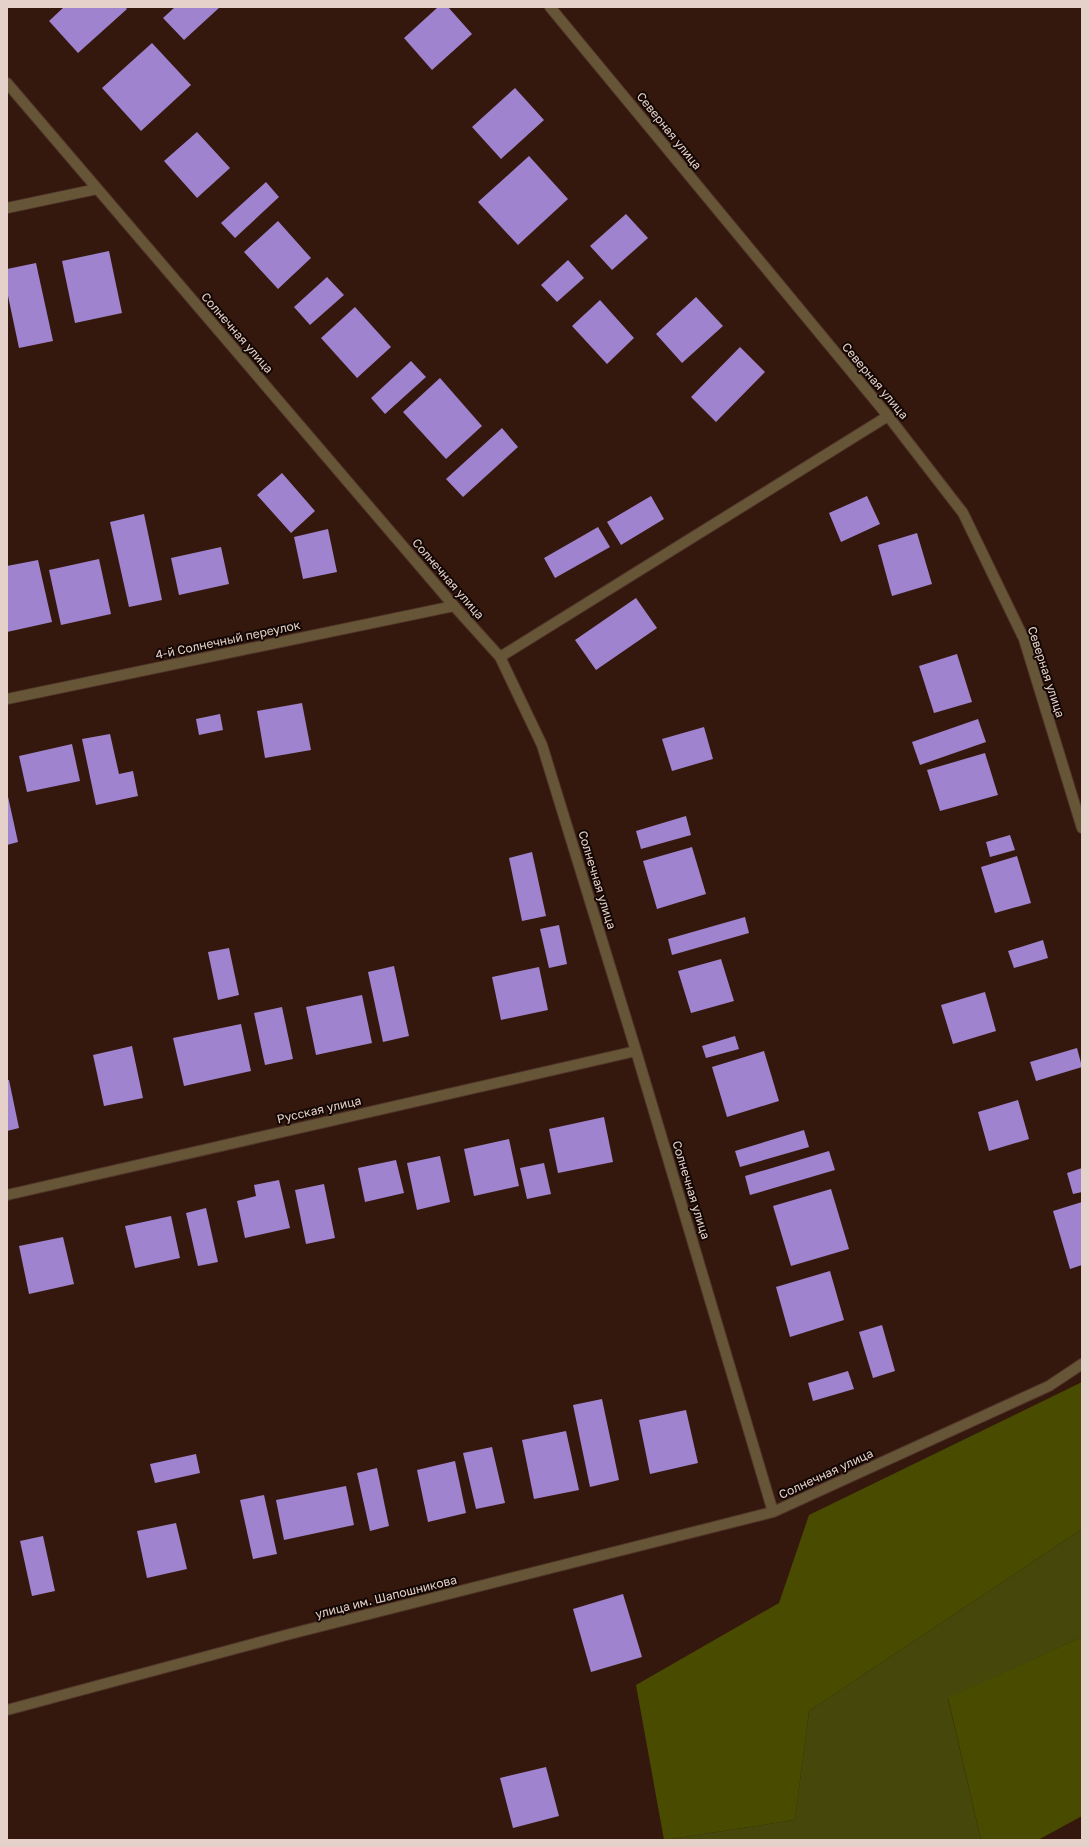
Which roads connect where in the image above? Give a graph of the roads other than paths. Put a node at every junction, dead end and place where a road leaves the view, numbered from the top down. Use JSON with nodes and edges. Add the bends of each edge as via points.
{"nodes":[{"id":1,"x":550,"y":7,"type":"edge"},
{"id":2,"x":7,"y":83,"type":"edge"},
{"id":3,"x":97,"y":189,"type":"junction"},
{"id":4,"x":7,"y":208,"type":"edge"},
{"id":5,"x":888,"y":416,"type":"junction"},
{"id":6,"x":454,"y":606,"type":"junction"},
{"id":7,"x":500,"y":657,"type":"junction"},
{"id":8,"x":7,"y":699,"type":"edge"},
{"id":9,"x":1082,"y":828,"type":"edge"},
{"id":10,"x":636,"y":1051,"type":"junction"},
{"id":11,"x":7,"y":1195,"type":"edge"},
{"id":12,"x":1082,"y":1364,"type":"edge"},
{"id":13,"x":773,"y":1512,"type":"junction"},
{"id":14,"x":7,"y":1710,"type":"edge"}],
"edges":[{"from":1,"to":5,"type":"street","name":"Северная улица"},
{"from":2,"to":3,"type":"street","name":"Солнечная улица"},
{"from":3,"to":4,"type":"street"},
{"from":3,"to":6,"type":"street","name":"Солнечная улица"},
{"from":5,"to":7,"type":"street"},
{"from":5,"to":9,"type":"street","name":"Северная улица","via":[[963,513],[1024,639]]},
{"from":6,"to":7,"type":"street","name":"Солнечная улица"},
{"from":6,"to":8,"type":"street","name":"4-й Солнечный переулок"},
{"from":7,"to":10,"type":"street","name":"Солнечная улица","via":[[542,745]]},
{"from":10,"to":11,"type":"street","name":"Русская улица"},
{"from":10,"to":13,"type":"street","name":"Солнечная улица"},
{"from":12,"to":13,"type":"street","name":"Солнечная улица","via":[[1049,1386]]},
{"from":13,"to":14,"type":"street","name":"улица им. Шапошникова","via":[[290,1634]]}]}
